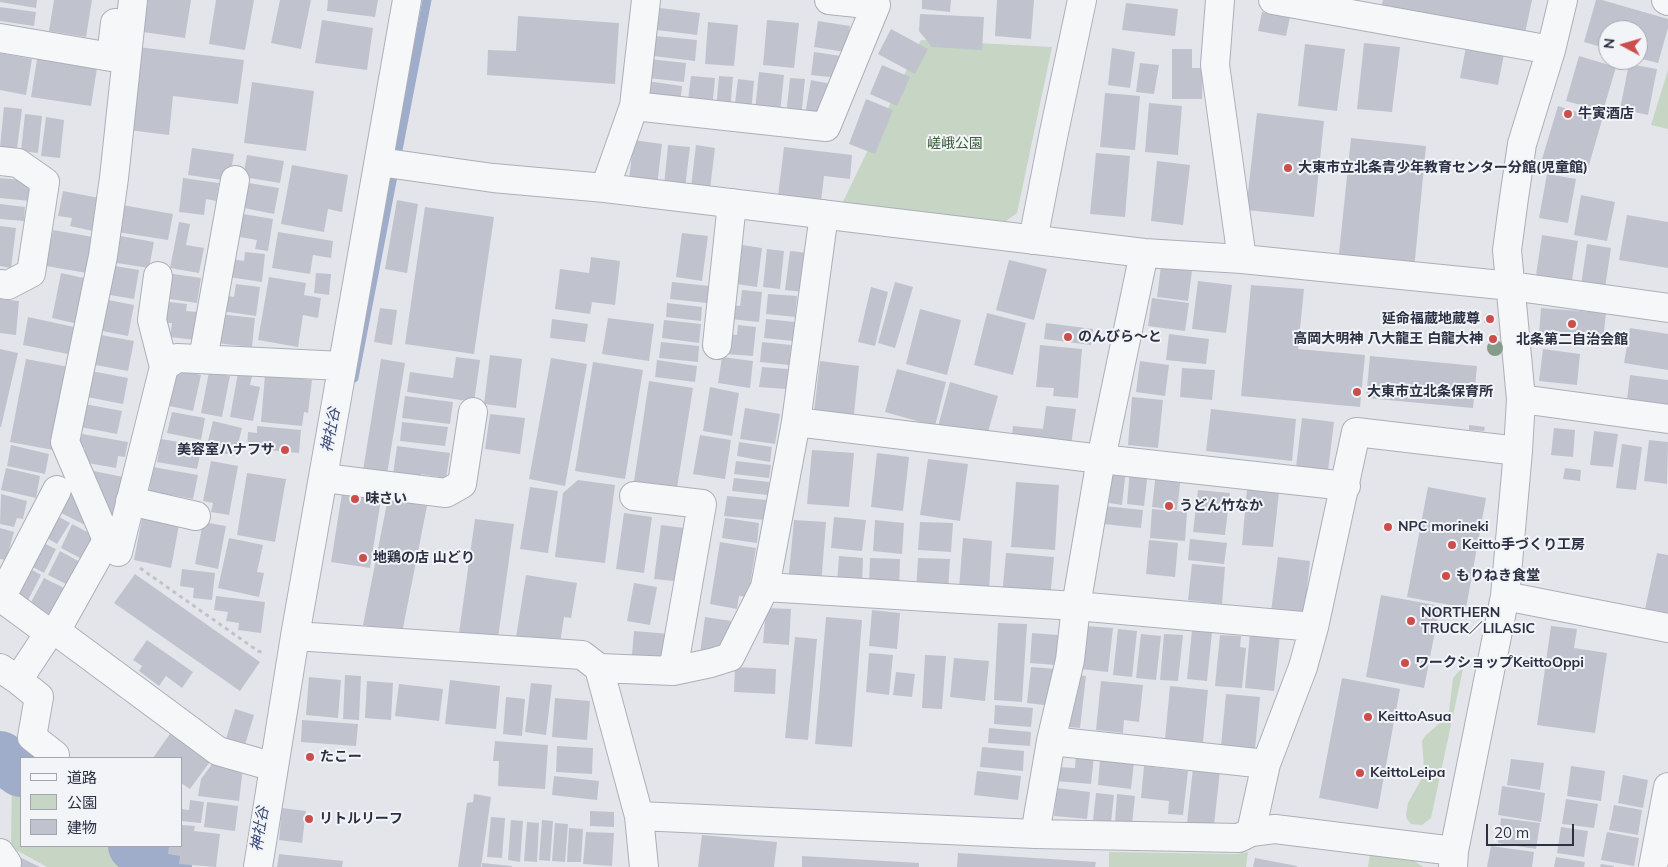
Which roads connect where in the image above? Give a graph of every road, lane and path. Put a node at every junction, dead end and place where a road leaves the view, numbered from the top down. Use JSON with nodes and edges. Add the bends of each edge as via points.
{"nodes":[{"id":1,"x":118,"y":0,"type":"edge"},
{"id":2,"x":133,"y":0,"type":"edge"},
{"id":3,"x":407,"y":0,"type":"edge"},
{"id":4,"x":646,"y":0,"type":"edge"},
{"id":5,"x":829,"y":0,"type":"edge"},
{"id":6,"x":1082,"y":0,"type":"edge"},
{"id":7,"x":1220,"y":0,"type":"edge"},
{"id":8,"x":1273,"y":0,"type":"edge"},
{"id":9,"x":1563,"y":0,"type":"edge"},
{"id":10,"x":0,"y":38,"type":"edge"},
{"id":11,"x":1551,"y":50,"type":"junction"},
{"id":12,"x":634,"y":106,"type":"junction"},
{"id":13,"x":0,"y":161,"type":"edge"},
{"id":14,"x":379,"y":162,"type":"junction"},
{"id":15,"x":235,"y":180,"type":"dead end"},
{"id":16,"x":605,"y":188,"type":"junction"},
{"id":17,"x":732,"y":203,"type":"junction"},
{"id":18,"x":824,"y":214,"type":"junction"},
{"id":19,"x":1033,"y":240,"type":"junction"},
{"id":20,"x":1144,"y":253,"type":"junction"},
{"id":21,"x":1242,"y":259,"type":"junction"},
{"id":22,"x":158,"y":276,"type":"dead end"},
{"id":23,"x":0,"y":284,"type":"edge"},
{"id":24,"x":1511,"y":286,"type":"junction"},
{"id":25,"x":1668,"y":308,"type":"edge"},
{"id":26,"x":717,"y":345,"type":"dead end"},
{"id":27,"x":203,"y":359,"type":"junction"},
{"id":28,"x":342,"y":366,"type":"junction"},
{"id":29,"x":164,"y":367,"type":"junction"},
{"id":30,"x":1520,"y":399,"type":"junction"},
{"id":31,"x":473,"y":412,"type":"dead end"},
{"id":32,"x":1668,"y":419,"type":"edge"},
{"id":33,"x":796,"y":422,"type":"junction"},
{"id":34,"x":1518,"y":451,"type":"junction"},
{"id":35,"x":1100,"y":459,"type":"junction"},
{"id":36,"x":324,"y":478,"type":"junction"},
{"id":37,"x":1346,"y":486,"type":"junction"},
{"id":38,"x":57,"y":490,"type":"dead end"},
{"id":39,"x":634,"y":496,"type":"dead end"},
{"id":40,"x":130,"y":502,"type":"junction"},
{"id":41,"x":196,"y":516,"type":"dead end"},
{"id":42,"x":118,"y":552,"type":"joint"},
{"id":43,"x":765,"y":587,"type":"junction"},
{"id":44,"x":1505,"y":596,"type":"junction"},
{"id":45,"x":1,"y":597,"type":"edge"},
{"id":46,"x":1076,"y":606,"type":"junction"},
{"id":47,"x":1314,"y":627,"type":"junction"},
{"id":48,"x":1668,"y":628,"type":"edge"},
{"id":49,"x":53,"y":632,"type":"junction"},
{"id":50,"x":296,"y":636,"type":"junction"},
{"id":51,"x":290,"y":664,"type":"junction"},
{"id":52,"x":599,"y":668,"type":"junction"},
{"id":53,"x":673,"y":672,"type":"junction"},
{"id":54,"x":9,"y":674,"type":"edge"},
{"id":55,"x":1051,"y":741,"type":"junction"},
{"id":56,"x":55,"y":755,"type":"dead end"},
{"id":57,"x":1266,"y":764,"type":"junction"},
{"id":58,"x":274,"y":767,"type":"junction"},
{"id":59,"x":1668,"y":787,"type":"edge"},
{"id":60,"x":639,"y":816,"type":"junction"},
{"id":61,"x":1251,"y":832,"type":"junction"},
{"id":62,"x":1035,"y":834,"type":"junction"},
{"id":63,"x":0,"y":853,"type":"edge"},
{"id":64,"x":1454,"y":859,"type":"edge"},
{"id":65,"x":1659,"y":859,"type":"edge"},
{"id":66,"x":6,"y":867,"type":"edge"},
{"id":67,"x":258,"y":867,"type":"edge"},
{"id":68,"x":644,"y":867,"type":"edge"}],
"edges":[{"from":1,"to":10,"type":"street","via":[[111,57]]},
{"from":2,"to":49,"type":"street","via":[[103,256],[65,442],[107,540]]},
{"from":3,"to":14,"type":"street"},
{"from":4,"to":12,"type":"street"},
{"from":5,"to":12,"type":"street","via":[[876,5],[826,128]]},
{"from":6,"to":19,"type":"street"},
{"from":7,"to":21,"type":"street","via":[[1215,65]]},
{"from":8,"to":11,"type":"street"},
{"from":9,"to":11,"type":"street"},
{"from":11,"to":24,"type":"street","via":[[1522,144],[1507,250]]},
{"from":12,"to":16,"type":"street"},
{"from":13,"to":23,"type":"street","via":[[18,163],[45,182],[31,273],[8,285]]},
{"from":14,"to":16,"type":"street","via":[[493,178]]},
{"from":14,"to":28,"type":"street"},
{"from":15,"to":27,"type":"street"},
{"from":16,"to":17,"type":"street"},
{"from":17,"to":18,"type":"street"},
{"from":17,"to":26,"type":"street"},
{"from":18,"to":19,"type":"street"},
{"from":18,"to":33,"type":"street"},
{"from":19,"to":20,"type":"street"},
{"from":20,"to":21,"type":"street"},
{"from":20,"to":35,"type":"street"},
{"from":21,"to":24,"type":"street"},
{"from":22,"to":29,"type":"street","via":[[152,320]]},
{"from":24,"to":25,"type":"street"},
{"from":24,"to":30,"type":"street"},
{"from":27,"to":28,"type":"street"},
{"from":27,"to":29,"type":"street","via":[[178,358]]},
{"from":28,"to":36,"type":"street"},
{"from":29,"to":40,"type":"street"},
{"from":30,"to":32,"type":"street"},
{"from":30,"to":34,"type":"street"},
{"from":31,"to":36,"type":"street","via":[[462,484],[446,493]]},
{"from":33,"to":35,"type":"street"},
{"from":33,"to":43,"type":"street"},
{"from":34,"to":37,"type":"street","via":[[1356,432]]},
{"from":34,"to":44,"type":"street"},
{"from":35,"to":37,"type":"street"},
{"from":35,"to":46,"type":"street"},
{"from":36,"to":50,"type":"street"},
{"from":37,"to":47,"type":"street"},
{"from":38,"to":45,"type":"street"},
{"from":39,"to":53,"type":"street","via":[[702,504]]},
{"from":40,"to":41,"type":"street"},
{"from":40,"to":42,"type":"street"},
{"from":42,"to":51,"type":"path","via":[[258,651]]},
{"from":43,"to":46,"type":"street"},
{"from":43,"to":53,"type":"street","via":[[730,657]]},
{"from":44,"to":48,"type":"street"},
{"from":44,"to":64,"type":"street"},
{"from":45,"to":49,"type":"street"},
{"from":46,"to":47,"type":"street"},
{"from":46,"to":55,"type":"street","via":[[1070,660]]},
{"from":47,"to":57,"type":"street","via":[[1303,668]]},
{"from":49,"to":54,"type":"street"},
{"from":49,"to":58,"type":"street","via":[[218,751]]},
{"from":50,"to":51,"type":"street"},
{"from":50,"to":52,"type":"street","via":[[582,655]]},
{"from":51,"to":58,"type":"street"},
{"from":52,"to":53,"type":"street"},
{"from":52,"to":60,"type":"street"},
{"from":54,"to":56,"type":"street","via":[[39,698],[32,737]]},
{"from":55,"to":57,"type":"street"},
{"from":55,"to":62,"type":"street"},
{"from":57,"to":61,"type":"street"},
{"from":58,"to":67,"type":"street"},
{"from":59,"to":65,"type":"street"},
{"from":60,"to":62,"type":"street"},
{"from":60,"to":68,"type":"street"},
{"from":61,"to":62,"type":"street","via":[[1239,838]]},
{"from":61,"to":64,"type":"street","via":[[1275,829]]},
{"from":63,"to":66,"type":"street"}]}
